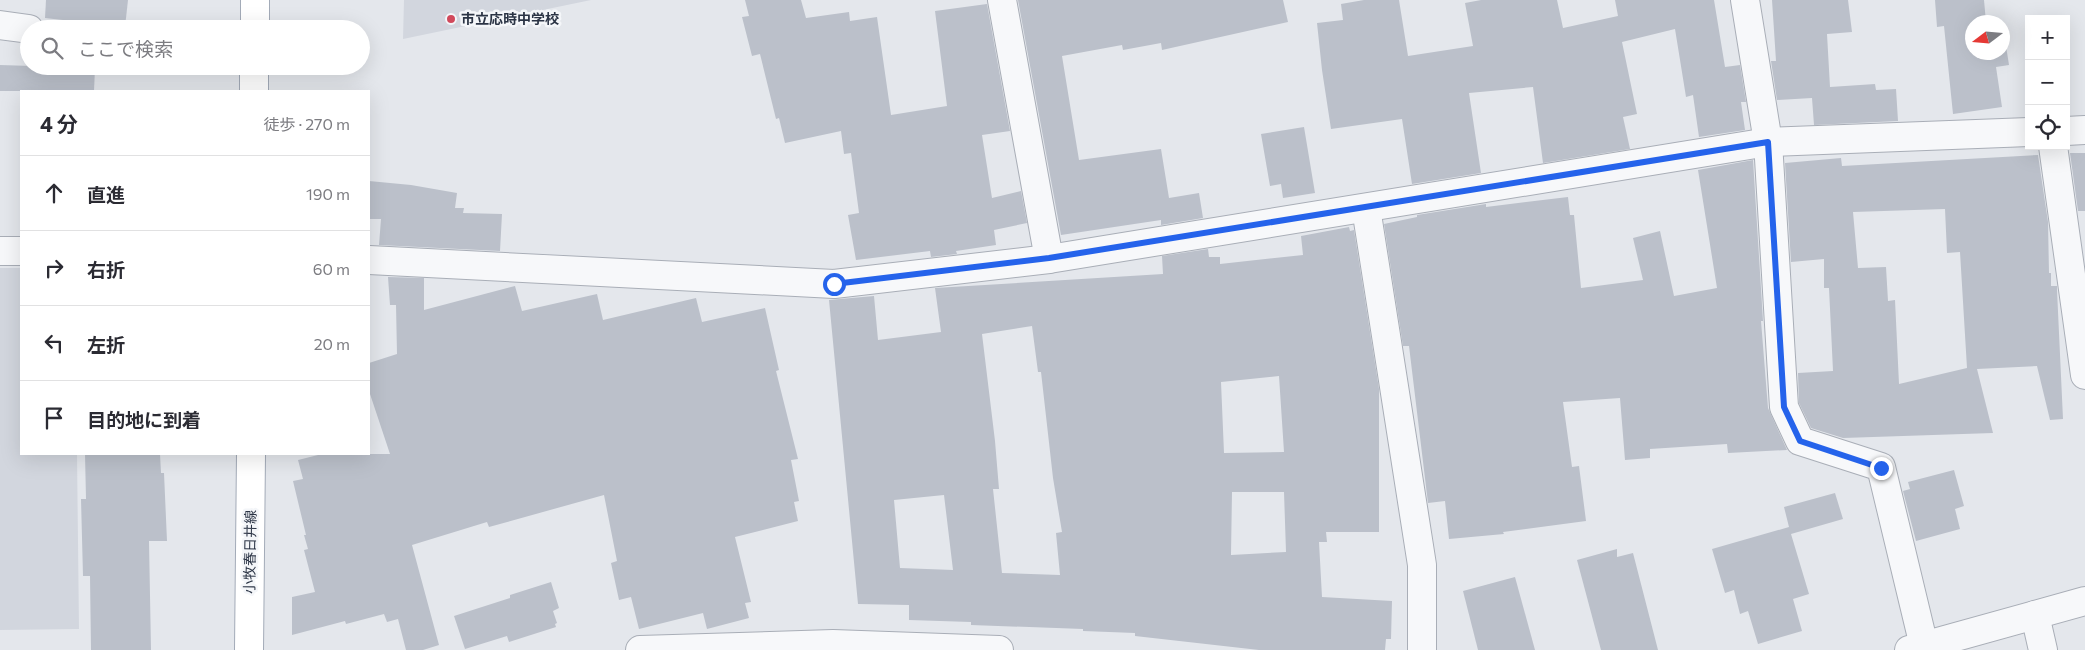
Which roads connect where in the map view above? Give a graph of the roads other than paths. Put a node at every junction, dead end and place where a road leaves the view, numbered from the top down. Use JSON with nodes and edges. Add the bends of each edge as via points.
{"nodes":[{"id":1,"x":255,"y":0,"type":"edge"},
{"id":2,"x":1002,"y":0,"type":"edge"},
{"id":3,"x":1746,"y":0,"type":"edge"},
{"id":4,"x":254,"y":20,"type":"edge"},
{"id":5,"x":0,"y":25,"type":"edge"},
{"id":6,"x":20,"y":28,"type":"edge"},
{"id":7,"x":254,"y":75,"type":"edge"},
{"id":8,"x":254,"y":90,"type":"edge"},
{"id":9,"x":2085,"y":130,"type":"edge"},
{"id":10,"x":2070,"y":131,"type":"edge"},
{"id":11,"x":2025,"y":132,"type":"edge"},
{"id":12,"x":1768,"y":142,"type":"junction"},
{"id":13,"x":2054,"y":150,"type":"edge"},
{"id":14,"x":1366,"y":208,"type":"junction"},
{"id":15,"x":0,"y":250,"type":"edge"},
{"id":16,"x":20,"y":250,"type":"edge"},
{"id":17,"x":1049,"y":258,"type":"junction"},
{"id":18,"x":370,"y":260,"type":"edge"},
{"id":19,"x":2085,"y":375,"type":"edge"},
{"id":20,"x":251,"y":455,"type":"edge"},
{"id":21,"x":2085,"y":601,"type":"edge"},
{"id":22,"x":2035,"y":615,"type":"junction"},
{"id":23,"x":833,"y":647,"type":"edge"},
{"id":24,"x":1917,"y":648,"type":"edge"},
{"id":25,"x":249,"y":650,"type":"edge"},
{"id":26,"x":640,"y":650,"type":"edge"},
{"id":27,"x":647,"y":650,"type":"edge"},
{"id":28,"x":999,"y":650,"type":"edge"},
{"id":29,"x":1422,"y":650,"type":"edge"},
{"id":30,"x":2043,"y":650,"type":"edge"}],
"edges":[{"from":1,"to":4,"type":"main road"},
{"from":2,"to":17,"type":"street"},
{"from":3,"to":12,"type":"street"},
{"from":5,"to":6,"type":"street"},
{"from":7,"to":8,"type":"main road"},
{"from":9,"to":10,"type":"street"},
{"from":11,"to":12,"type":"street"},
{"from":12,"to":14,"type":"street"},
{"from":12,"to":24,"type":"street","via":[[1784,407],[1800,441],[1881,468]]},
{"from":13,"to":19,"type":"street"},
{"from":14,"to":17,"type":"street"},
{"from":14,"to":29,"type":"street","via":[[1422,565]]},
{"from":15,"to":16,"type":"street"},
{"from":17,"to":18,"type":"street","via":[[834,284]]},
{"from":20,"to":25,"type":"main road","name":"小牧春日井線"},
{"from":21,"to":22,"type":"street"},
{"from":22,"to":24,"type":"street"},
{"from":22,"to":30,"type":"street"},
{"from":23,"to":27,"type":"street"},
{"from":23,"to":28,"type":"street"},
{"from":26,"to":27,"type":"street"}]}
